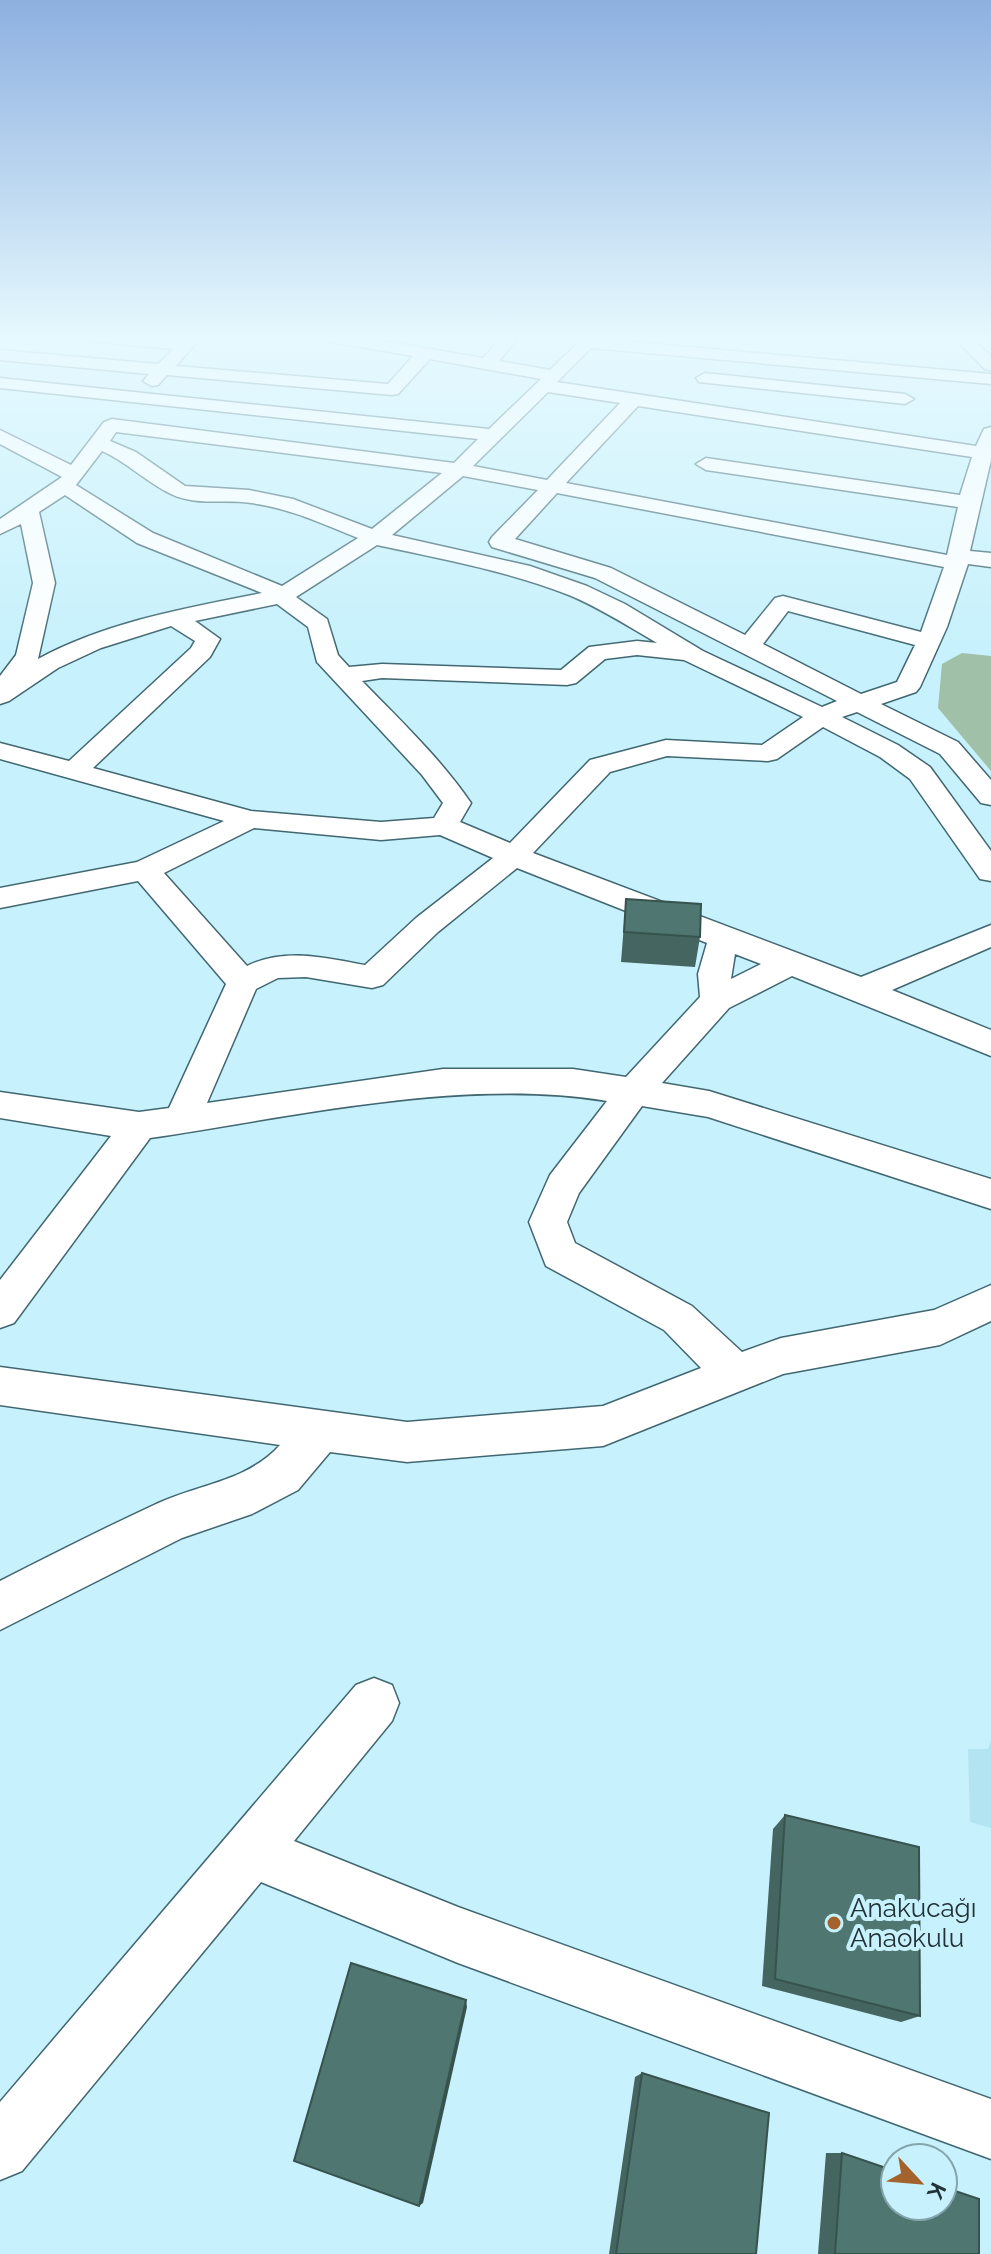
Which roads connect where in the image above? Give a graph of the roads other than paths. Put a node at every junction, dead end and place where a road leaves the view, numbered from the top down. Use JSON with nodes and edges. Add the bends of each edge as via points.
{"nodes":[{"id":1,"x":8,"y":441,"type":"edge"},
{"id":2,"x":99,"y":441,"type":"edge"},
{"id":3,"x":112,"y":441,"type":"edge"},
{"id":4,"x":177,"y":441,"type":"edge"},
{"id":5,"x":487,"y":441,"type":"edge"},
{"id":6,"x":595,"y":441,"type":"edge"},
{"id":7,"x":731,"y":441,"type":"edge"},
{"id":8,"x":988,"y":446,"type":"edge"},
{"id":9,"x":459,"y":469,"type":"junction"},
{"id":10,"x":695,"y":474,"type":"junction"},
{"id":11,"x":69,"y":481,"type":"junction"},
{"id":12,"x":555,"y":484,"type":"junction"},
{"id":13,"x":970,"y":503,"type":"junction"},
{"id":14,"x":664,"y":506,"type":"junction"},
{"id":15,"x":28,"y":509,"type":"junction"},
{"id":16,"x":2,"y":526,"type":"edge"},
{"id":17,"x":384,"y":531,"type":"junction"},
{"id":18,"x":500,"y":542,"type":"junction"},
{"id":19,"x":958,"y":559,"type":"junction"},
{"id":20,"x":991,"y":560,"type":"edge"},
{"id":21,"x":282,"y":596,"type":"junction"},
{"id":22,"x":174,"y":618,"type":"junction"},
{"id":23,"x":929,"y":641,"type":"junction"},
{"id":24,"x":750,"y":645,"type":"junction"},
{"id":25,"x":694,"y":656,"type":"junction"},
{"id":26,"x":344,"y":675,"type":"junction"},
{"id":27,"x":0,"y":694,"type":"edge"},
{"id":28,"x":856,"y":702,"type":"junction"},
{"id":29,"x":821,"y":716,"type":"junction"},
{"id":30,"x":0,"y":751,"type":"edge"},
{"id":31,"x":74,"y":771,"type":"junction"},
{"id":32,"x":991,"y":797,"type":"edge"},
{"id":33,"x":250,"y":819,"type":"junction"},
{"id":34,"x":444,"y":826,"type":"junction"},
{"id":35,"x":513,"y":857,"type":"junction"},
{"id":36,"x":145,"y":870,"type":"junction"},
{"id":37,"x":991,"y":872,"type":"edge"},
{"id":38,"x":0,"y":898,"type":"edge"},
{"id":39,"x":991,"y":935,"type":"edge"},
{"id":40,"x":724,"y":938,"type":"junction"},
{"id":41,"x":790,"y":963,"type":"junction"},
{"id":42,"x":243,"y":982,"type":"junction"},
{"id":43,"x":862,"y":990,"type":"junction"},
{"id":44,"x":717,"y":1000,"type":"junction"},
{"id":45,"x":991,"y":1044,"type":"edge"},
{"id":46,"x":633,"y":1092,"type":"junction"},
{"id":47,"x":0,"y":1105,"type":"edge"},
{"id":48,"x":182,"y":1119,"type":"junction"},
{"id":49,"x":139,"y":1126,"type":"junction"},
{"id":50,"x":991,"y":1194,"type":"edge"},
{"id":51,"x":991,"y":1302,"type":"edge"},
{"id":52,"x":0,"y":1311,"type":"edge"},
{"id":53,"x":736,"y":1374,"type":"junction"},
{"id":54,"x":0,"y":1386,"type":"edge"},
{"id":55,"x":321,"y":1430,"type":"junction"},
{"id":56,"x":0,"y":1606,"type":"edge"},
{"id":57,"x":374,"y":1703,"type":"dead end"},
{"id":58,"x":251,"y":1851,"type":"junction"},
{"id":59,"x":991,"y":2129,"type":"edge"},
{"id":60,"x":0,"y":2149,"type":"edge"}],
"edges":[{"from":1,"to":11,"type":"street"},
{"from":2,"to":11,"type":"street"},
{"from":3,"to":17,"type":"street","via":[[178,490],[270,499]]},
{"from":4,"to":9,"type":"street"},
{"from":5,"to":9,"type":"street"},
{"from":6,"to":12,"type":"street"},
{"from":7,"to":10,"type":"street"},
{"from":8,"to":13,"type":"street"},
{"from":9,"to":12,"type":"street"},
{"from":9,"to":17,"type":"street"},
{"from":10,"to":13,"type":"street"},
{"from":10,"to":14,"type":"street"},
{"from":11,"to":15,"type":"street"},
{"from":11,"to":21,"type":"street","via":[[145,538]]},
{"from":12,"to":14,"type":"street"},
{"from":12,"to":18,"type":"street"},
{"from":13,"to":19,"type":"street"},
{"from":14,"to":19,"type":"street"},
{"from":15,"to":16,"type":"street"},
{"from":15,"to":27,"type":"street","via":[[44,583],[28,656]]},
{"from":17,"to":18,"type":"street"},
{"from":17,"to":21,"type":"street"},
{"from":17,"to":25,"type":"street","via":[[579,591]]},
{"from":18,"to":24,"type":"street","via":[[603,573]]},
{"from":19,"to":20,"type":"street"},
{"from":19,"to":23,"type":"street"},
{"from":21,"to":22,"type":"street"},
{"from":21,"to":26,"type":"street","via":[[319,624],[326,657]]},
{"from":22,"to":27,"type":"street","via":[[92,643]]},
{"from":22,"to":31,"type":"street","via":[[208,639],[201,652]]},
{"from":23,"to":24,"type":"street","via":[[783,603]]},
{"from":23,"to":28,"type":"street","via":[[907,687]]},
{"from":24,"to":28,"type":"street"},
{"from":25,"to":26,"type":"street","via":[[637,648],[598,652],[567,678],[382,671]]},
{"from":25,"to":29,"type":"street"},
{"from":26,"to":34,"type":"street","via":[[457,803]]},
{"from":28,"to":29,"type":"street"},
{"from":28,"to":32,"type":"street","via":[[949,748]]},
{"from":29,"to":35,"type":"street","via":[[768,753],[666,748],[600,766]]},
{"from":29,"to":37,"type":"street","via":[[920,773]]},
{"from":30,"to":31,"type":"street"},
{"from":31,"to":33,"type":"street"},
{"from":33,"to":34,"type":"street","via":[[381,831]]},
{"from":33,"to":36,"type":"street"},
{"from":34,"to":35,"type":"street"},
{"from":35,"to":40,"type":"street"},
{"from":35,"to":42,"type":"street","via":[[372,977],[306,966],[272,967]]},
{"from":36,"to":38,"type":"street"},
{"from":36,"to":42,"type":"street"},
{"from":39,"to":43,"type":"street"},
{"from":40,"to":41,"type":"street"},
{"from":40,"to":44,"type":"street","via":[[714,974]]},
{"from":41,"to":43,"type":"street"},
{"from":41,"to":44,"type":"street"},
{"from":42,"to":48,"type":"street"},
{"from":43,"to":45,"type":"street"},
{"from":44,"to":46,"type":"street"},
{"from":46,"to":48,"type":"street","via":[[573,1082],[443,1082]]},
{"from":46,"to":50,"type":"street","via":[[709,1104]]},
{"from":46,"to":53,"type":"street","via":[[563,1186],[548,1222],[560,1254],[678,1318]]},
{"from":47,"to":49,"type":"street"},
{"from":48,"to":49,"type":"street"},
{"from":49,"to":52,"type":"street"},
{"from":51,"to":53,"type":"street","via":[[940,1327],[781,1356]]},
{"from":53,"to":55,"type":"street","via":[[603,1426],[407,1442]]},
{"from":54,"to":55,"type":"street"},
{"from":55,"to":56,"type":"street","via":[[282,1475],[236,1499],[173,1519]]},
{"from":57,"to":58,"type":"street"},
{"from":58,"to":59,"type":"street","via":[[458,1935]]},
{"from":58,"to":60,"type":"street"}]}
